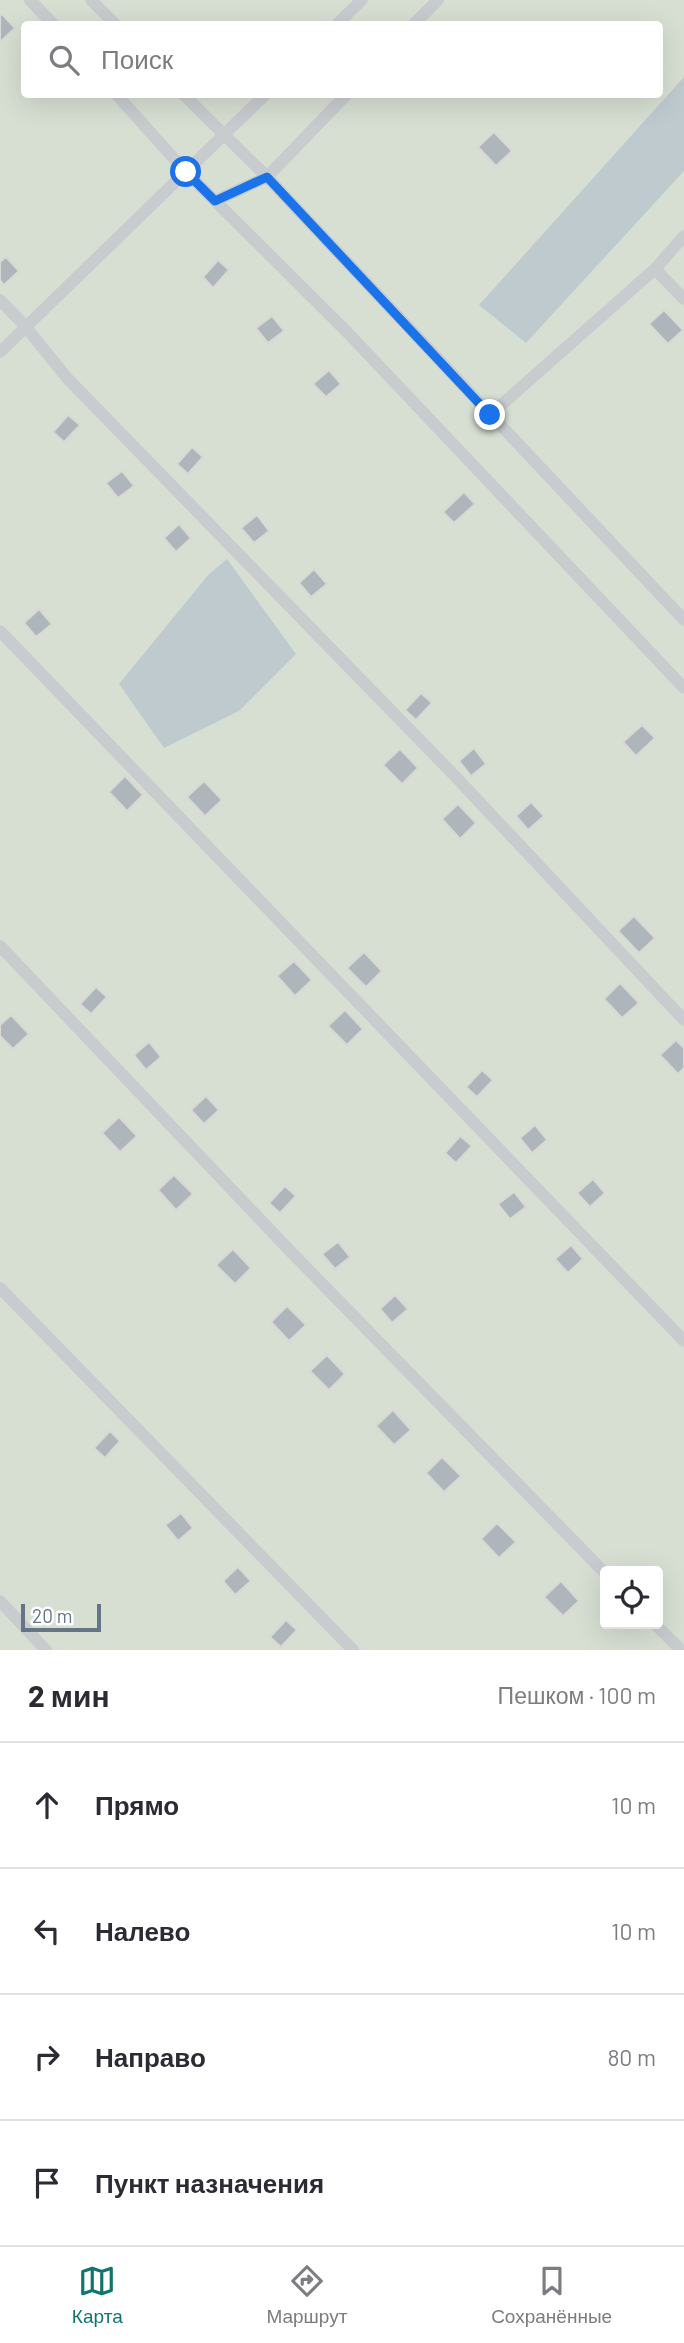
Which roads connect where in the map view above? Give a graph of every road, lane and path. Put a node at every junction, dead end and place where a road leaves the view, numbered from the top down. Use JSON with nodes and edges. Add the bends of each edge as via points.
{"nodes":[{"id":1,"x":30,"y":0,"type":"edge"},
{"id":2,"x":91,"y":0,"type":"edge"},
{"id":3,"x":362,"y":0,"type":"edge"},
{"id":4,"x":438,"y":0,"type":"edge"},
{"id":5,"x":50,"y":21,"type":"edge"},
{"id":6,"x":112,"y":21,"type":"edge"},
{"id":7,"x":340,"y":21,"type":"edge"},
{"id":8,"x":417,"y":21,"type":"edge"},
{"id":9,"x":120,"y":98,"type":"edge"},
{"id":10,"x":187,"y":98,"type":"edge"},
{"id":11,"x":261,"y":98,"type":"edge"},
{"id":12,"x":343,"y":98,"type":"edge"},
{"id":13,"x":223,"y":136,"type":"junction"},
{"id":14,"x":186,"y":172,"type":"junction"},
{"id":15,"x":267,"y":177,"type":"junction"},
{"id":16,"x":215,"y":201,"type":"junction"},
{"id":17,"x":684,"y":236,"type":"edge"},
{"id":18,"x":655,"y":268,"type":"junction"},
{"id":19,"x":684,"y":299,"type":"edge"},
{"id":20,"x":0,"y":300,"type":"edge"},
{"id":21,"x":26,"y":327,"type":"junction"},
{"id":22,"x":0,"y":352,"type":"edge"},
{"id":23,"x":490,"y":415,"type":"junction"},
{"id":24,"x":684,"y":620,"type":"edge"},
{"id":25,"x":0,"y":631,"type":"edge"},
{"id":26,"x":684,"y":688,"type":"edge"},
{"id":27,"x":0,"y":946,"type":"edge"},
{"id":28,"x":684,"y":1020,"type":"edge"},
{"id":29,"x":0,"y":1288,"type":"edge"},
{"id":30,"x":684,"y":1341,"type":"edge"},
{"id":31,"x":600,"y":1568,"type":"edge"},
{"id":32,"x":0,"y":1601,"type":"edge"},
{"id":33,"x":660,"y":1629,"type":"edge"},
{"id":34,"x":46,"y":1650,"type":"edge"},
{"id":35,"x":353,"y":1650,"type":"edge"},
{"id":36,"x":681,"y":1650,"type":"edge"}],
"edges":[{"from":1,"to":5,"type":"lane"},
{"from":2,"to":6,"type":"lane"},
{"from":3,"to":7,"type":"lane"},
{"from":4,"to":8,"type":"lane"},
{"from":9,"to":14,"type":"lane"},
{"from":10,"to":13,"type":"lane"},
{"from":11,"to":13,"type":"lane"},
{"from":12,"to":15,"type":"lane"},
{"from":13,"to":14,"type":"lane"},
{"from":13,"to":15,"type":"lane"},
{"from":14,"to":16,"type":"lane"},
{"from":14,"to":21,"type":"lane"},
{"from":15,"to":16,"type":"lane"},
{"from":15,"to":23,"type":"lane"},
{"from":16,"to":26,"type":"lane","via":[[348,333]]},
{"from":17,"to":18,"type":"lane"},
{"from":18,"to":19,"type":"lane"},
{"from":18,"to":23,"type":"lane"},
{"from":20,"to":21,"type":"lane"},
{"from":21,"to":22,"type":"lane"},
{"from":21,"to":28,"type":"lane","via":[[67,377],[454,775]]},
{"from":23,"to":24,"type":"lane"},
{"from":25,"to":30,"type":"lane"},
{"from":27,"to":31,"type":"lane"},
{"from":29,"to":35,"type":"lane"},
{"from":32,"to":34,"type":"lane"},
{"from":33,"to":36,"type":"lane"}]}
